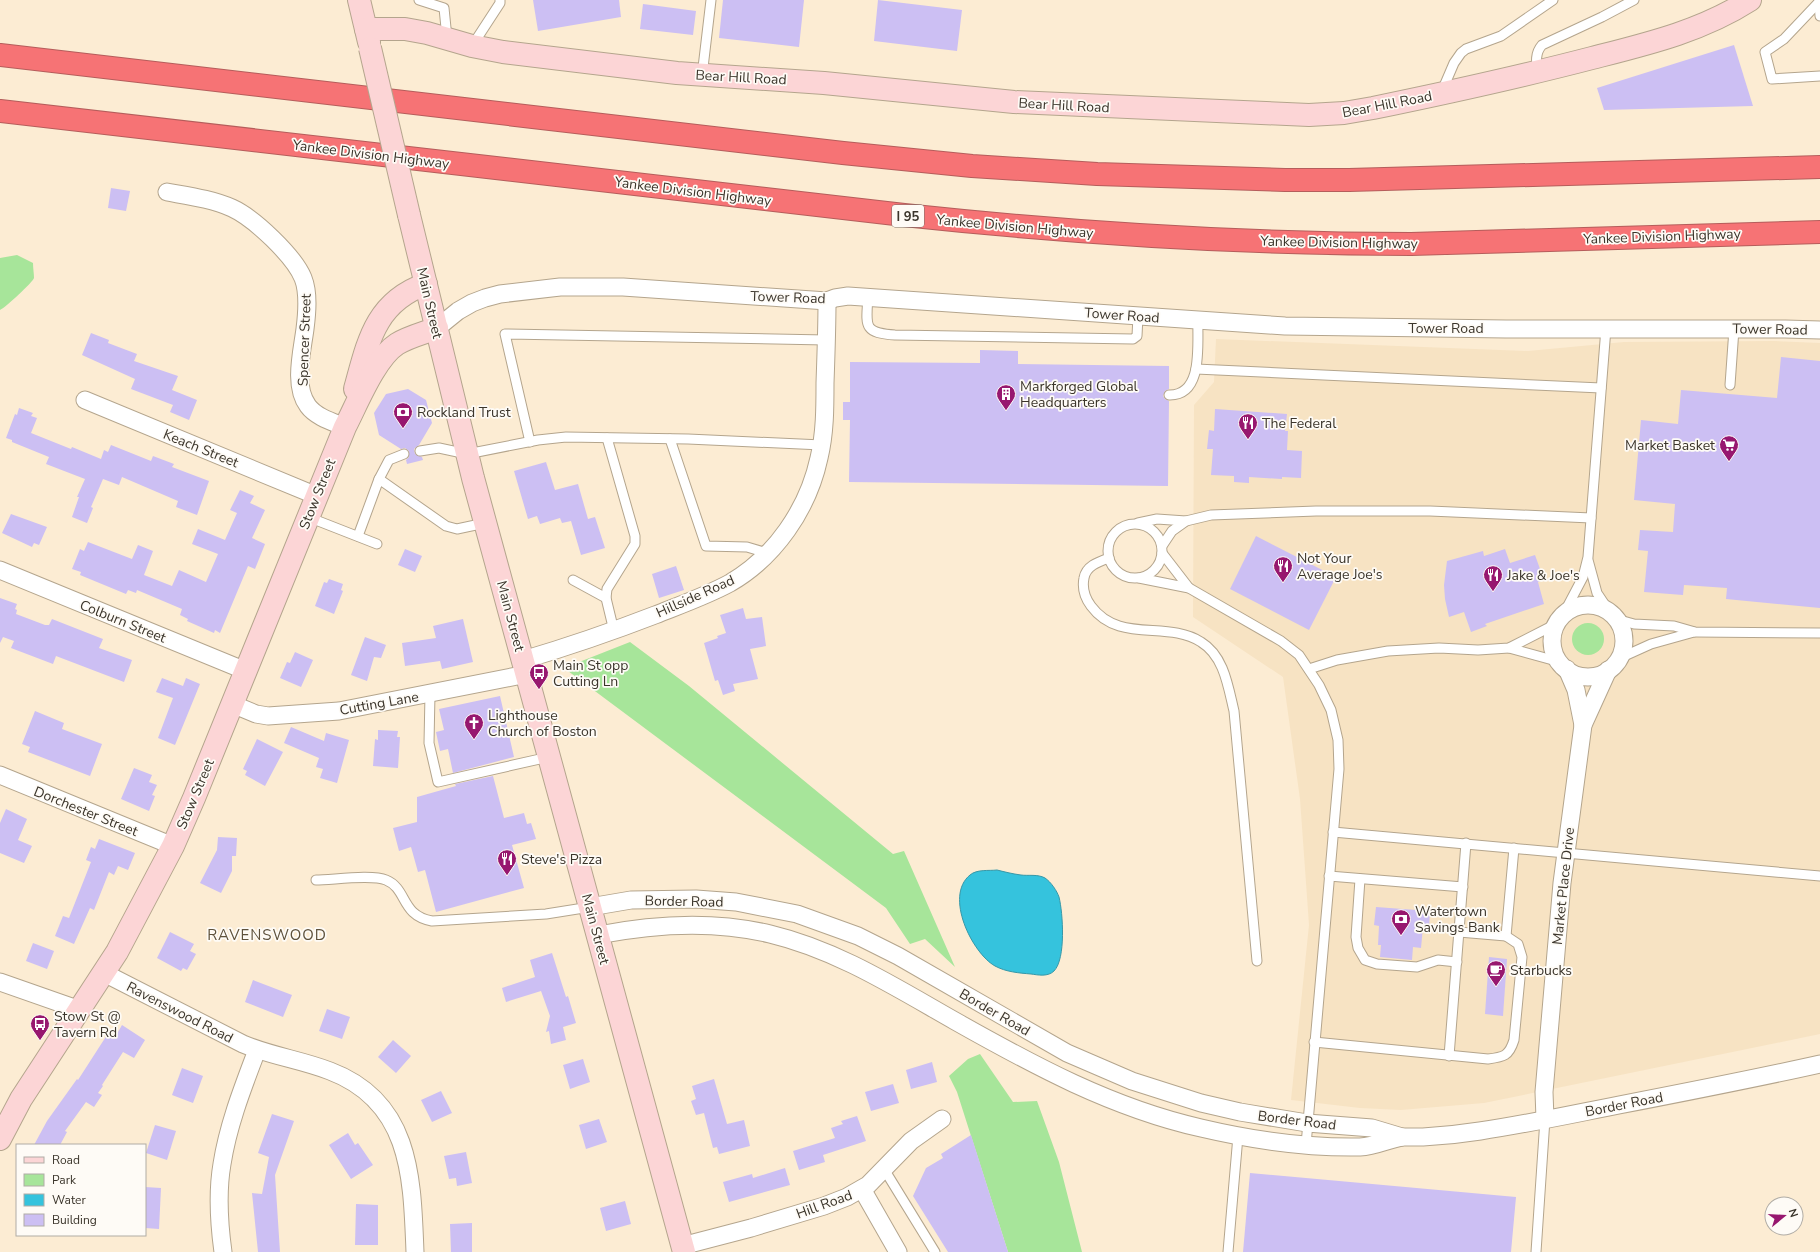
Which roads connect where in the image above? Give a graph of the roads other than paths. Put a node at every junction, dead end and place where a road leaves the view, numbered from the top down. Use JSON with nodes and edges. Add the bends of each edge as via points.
{"nodes":[{"id":1,"x":359,"y":0,"type":"edge"},
{"id":2,"x":419,"y":0,"type":"edge"},
{"id":3,"x":500,"y":0,"type":"edge"},
{"id":4,"x":711,"y":0,"type":"edge"},
{"id":5,"x":1553,"y":0,"type":"edge"},
{"id":6,"x":1634,"y":0,"type":"edge"},
{"id":7,"x":1750,"y":0,"type":"edge"},
{"id":8,"x":1819,"y":2,"type":"edge"},
{"id":9,"x":443,"y":4,"type":"edge"},
{"id":10,"x":1820,"y":16,"type":"edge"},
{"id":11,"x":368,"y":38,"type":"junction"},
{"id":12,"x":447,"y":39,"type":"junction"},
{"id":13,"x":472,"y":46,"type":"junction"},
{"id":14,"x":0,"y":55,"type":"edge"},
{"id":15,"x":1538,"y":72,"type":"junction"},
{"id":16,"x":702,"y":76,"type":"junction"},
{"id":17,"x":1820,"y":76,"type":"edge"},
{"id":18,"x":1441,"y":93,"type":"junction"},
{"id":19,"x":0,"y":111,"type":"edge"},
{"id":20,"x":1820,"y":167,"type":"edge"},
{"id":21,"x":167,"y":192,"type":"dead end"},
{"id":22,"x":1820,"y":232,"type":"edge"},
{"id":23,"x":426,"y":284,"type":"junction"},
{"id":24,"x":868,"y":297,"type":"junction"},
{"id":25,"x":827,"y":301,"type":"junction"},
{"id":26,"x":1138,"y":316,"type":"junction"},
{"id":27,"x":1198,"y":320,"type":"junction"},
{"id":28,"x":437,"y":328,"type":"junction"},
{"id":29,"x":1606,"y":328,"type":"junction"},
{"id":30,"x":1734,"y":329,"type":"junction"},
{"id":31,"x":1820,"y":330,"type":"edge"},
{"id":32,"x":826,"y":340,"type":"junction"},
{"id":33,"x":1196,"y":369,"type":"junction"},
{"id":34,"x":1730,"y":385,"type":"dead end"},
{"id":35,"x":1601,"y":388,"type":"junction"},
{"id":36,"x":1169,"y":395,"type":"dead end"},
{"id":37,"x":85,"y":400,"type":"dead end"},
{"id":38,"x":345,"y":427,"type":"junction"},
{"id":39,"x":608,"y":438,"type":"junction"},
{"id":40,"x":670,"y":439,"type":"junction"},
{"id":41,"x":530,"y":442,"type":"junction"},
{"id":42,"x":822,"y":445,"type":"junction"},
{"id":43,"x":420,"y":451,"type":"dead end"},
{"id":44,"x":404,"y":454,"type":"dead end"},
{"id":45,"x":467,"y":454,"type":"junction"},
{"id":46,"x":380,"y":479,"type":"junction"},
{"id":47,"x":317,"y":496,"type":"junction"},
{"id":48,"x":308,"y":516,"type":"junction"},
{"id":49,"x":1591,"y":518,"type":"junction"},
{"id":50,"x":1186,"y":522,"type":"junction"},
{"id":51,"x":485,"y":523,"type":"junction"},
{"id":52,"x":1136,"y":524,"type":"junction"},
{"id":53,"x":358,"y":536,"type":"junction"},
{"id":54,"x":377,"y":544,"type":"dead end"},
{"id":55,"x":1162,"y":550,"type":"junction"},
{"id":56,"x":767,"y":554,"type":"junction"},
{"id":57,"x":1588,"y":556,"type":"junction"},
{"id":58,"x":1109,"y":558,"type":"junction"},
{"id":59,"x":0,"y":570,"type":"edge"},
{"id":60,"x":1139,"y":578,"type":"junction"},
{"id":61,"x":573,"y":580,"type":"dead end"},
{"id":62,"x":1189,"y":588,"type":"junction"},
{"id":63,"x":606,"y":598,"type":"junction"},
{"id":64,"x":1613,"y":615,"type":"junction"},
{"id":65,"x":1560,"y":619,"type":"junction"},
{"id":66,"x":614,"y":631,"type":"junction"},
{"id":67,"x":1695,"y":632,"type":"junction"},
{"id":68,"x":1820,"y":633,"type":"edge"},
{"id":69,"x":1509,"y":648,"type":"junction"},
{"id":70,"x":1620,"y":658,"type":"junction"},
{"id":71,"x":1563,"y":666,"type":"junction"},
{"id":72,"x":525,"y":667,"type":"junction"},
{"id":73,"x":1309,"y":669,"type":"junction"},
{"id":74,"x":1608,"y":670,"type":"junction"},
{"id":75,"x":246,"y":671,"type":"junction"},
{"id":76,"x":430,"y":694,"type":"junction"},
{"id":77,"x":232,"y":704,"type":"junction"},
{"id":78,"x":1583,"y":725,"type":"junction"},
{"id":79,"x":549,"y":757,"type":"junction"},
{"id":80,"x":0,"y":775,"type":"edge"},
{"id":81,"x":1333,"y":832,"type":"junction"},
{"id":82,"x":1466,"y":843,"type":"junction"},
{"id":83,"x":173,"y":846,"type":"junction"},
{"id":84,"x":1514,"y":848,"type":"junction"},
{"id":85,"x":1566,"y":852,"type":"junction"},
{"id":86,"x":1329,"y":876,"type":"junction"},
{"id":87,"x":1820,"y":876,"type":"edge"},
{"id":88,"x":1360,"y":879,"type":"junction"},
{"id":89,"x":316,"y":880,"type":"dead end"},
{"id":90,"x":1463,"y":887,"type":"junction"},
{"id":91,"x":590,"y":907,"type":"junction"},
{"id":92,"x":1459,"y":932,"type":"junction"},
{"id":93,"x":598,"y":934,"type":"junction"},
{"id":94,"x":1506,"y":936,"type":"junction"},
{"id":95,"x":1257,"y":961,"type":"dead end"},
{"id":96,"x":1457,"y":962,"type":"junction"},
{"id":97,"x":104,"y":973,"type":"junction"},
{"id":98,"x":0,"y":982,"type":"edge"},
{"id":99,"x":80,"y":1010,"type":"junction"},
{"id":100,"x":1314,"y":1042,"type":"junction"},
{"id":101,"x":257,"y":1050,"type":"junction"},
{"id":102,"x":1449,"y":1056,"type":"junction"},
{"id":103,"x":1820,"y":1064,"type":"edge"},
{"id":104,"x":21,"y":1099,"type":"junction"},
{"id":105,"x":0,"y":1116,"type":"edge"},
{"id":106,"x":942,"y":1119,"type":"dead end"},
{"id":107,"x":1545,"y":1120,"type":"junction"},
{"id":108,"x":1308,"y":1123,"type":"junction"},
{"id":109,"x":1238,"y":1136,"type":"junction"},
{"id":110,"x":1402,"y":1137,"type":"junction"},
{"id":111,"x":0,"y":1139,"type":"edge"},
{"id":112,"x":1306,"y":1145,"type":"junction"},
{"id":113,"x":884,"y":1169,"type":"junction"},
{"id":114,"x":862,"y":1189,"type":"junction"},
{"id":115,"x":683,"y":1249,"type":"edge"},
{"id":116,"x":223,"y":1252,"type":"edge"},
{"id":117,"x":415,"y":1252,"type":"edge"},
{"id":118,"x":898,"y":1252,"type":"edge"},
{"id":119,"x":935,"y":1252,"type":"edge"},
{"id":120,"x":1228,"y":1252,"type":"edge"},
{"id":121,"x":1536,"y":1252,"type":"edge"}],
"edges":[{"from":1,"to":11,"type":"street","name":"Main Street"},
{"from":2,"to":9,"type":"lane"},
{"from":3,"to":13,"type":"lane"},
{"from":4,"to":16,"type":"lane"},
{"from":5,"to":18,"type":"lane","via":[[1501,36],[1461,53]]},
{"from":6,"to":15,"type":"lane","via":[[1542,45],[1536,57]]},
{"from":7,"to":15,"type":"street","name":"Bear Hill Road","via":[[1715,20],[1670,37]]},
{"from":8,"to":10,"type":"lane"},
{"from":8,"to":17,"type":"lane","via":[[1784,39],[1764,52],[1772,79]]},
{"from":9,"to":12,"type":"lane"},
{"from":11,"to":12,"type":"street","name":"Bear Hill Road","via":[[405,29]]},
{"from":11,"to":23,"type":"street","name":"Main Street","bridge":true},
{"from":12,"to":13,"type":"street","name":"Bear Hill Road"},
{"from":13,"to":16,"type":"street","name":"Bear Hill Road"},
{"from":14,"to":20,"type":"highway","via":[[843,153],[972,166],[1097,174],[1349,180]]},
{"from":15,"to":18,"type":"street","name":"Bear Hill Road"},
{"from":16,"to":18,"type":"street","name":"Bear Hill Road","via":[[824,82],[1014,102],[1284,114],[1344,113]]},
{"from":19,"to":22,"type":"highway","name":"Yankee Division Highway","number":"I 95","via":[[904,215],[1159,238],[1411,244]]},
{"from":21,"to":38,"type":"street","name":"Spencer Street","via":[[222,204],[242,213],[254,221],[295,264],[303,278],[307,298],[300,369],[302,394],[314,412]]},
{"from":23,"to":28,"type":"street","name":"Main Street"},
{"from":23,"to":38,"type":"street","name":"Stow Street","via":[[397,298],[377,325],[364,354]]},
{"from":24,"to":25,"type":"street","name":"Tower Road","via":[[840,296]]},
{"from":24,"to":26,"type":"street","name":"Tower Road"},
{"from":24,"to":26,"type":"lane","via":[[869,328],[876,333],[895,335],[1133,339],[1137,336]]},
{"from":25,"to":28,"type":"street","name":"Tower Road","via":[[623,287],[560,287],[485,298],[458,311]]},
{"from":25,"to":32,"type":"street","name":"Hillside Road"},
{"from":26,"to":27,"type":"street","name":"Tower Road"},
{"from":27,"to":29,"type":"street","name":"Tower Road","via":[[1353,328]]},
{"from":27,"to":33,"type":"lane"},
{"from":28,"to":38,"type":"street","name":"Stow Street","via":[[399,342],[388,351]]},
{"from":28,"to":45,"type":"street","name":"Main Street"},
{"from":29,"to":30,"type":"street","name":"Tower Road"},
{"from":29,"to":35,"type":"lane"},
{"from":30,"to":31,"type":"street","name":"Tower Road"},
{"from":30,"to":34,"type":"lane"},
{"from":32,"to":41,"type":"lane","via":[[505,334]]},
{"from":32,"to":42,"type":"street","name":"Hillside Road"},
{"from":33,"to":35,"type":"lane"},
{"from":33,"to":36,"type":"lane","via":[[1188,389],[1180,395]]},
{"from":35,"to":49,"type":"lane"},
{"from":37,"to":47,"type":"street","name":"Keach Street"},
{"from":38,"to":47,"type":"street","name":"Stow Street"},
{"from":39,"to":40,"type":"lane"},
{"from":39,"to":41,"type":"lane","via":[[561,438]]},
{"from":39,"to":63,"type":"lane","via":[[635,544],[607,589]]},
{"from":40,"to":42,"type":"lane"},
{"from":40,"to":56,"type":"lane","via":[[706,546],[747,547]]},
{"from":41,"to":45,"type":"lane"},
{"from":42,"to":56,"type":"street","name":"Hillside Road","via":[[804,503],[790,526]]},
{"from":43,"to":45,"type":"lane","via":[[444,448]]},
{"from":44,"to":46,"type":"lane","via":[[389,460]]},
{"from":45,"to":51,"type":"street","name":"Main Street"},
{"from":46,"to":51,"type":"lane","via":[[446,526],[457,529]]},
{"from":46,"to":53,"type":"lane"},
{"from":47,"to":48,"type":"street","name":"Stow Street"},
{"from":48,"to":53,"type":"lane"},
{"from":48,"to":75,"type":"street","name":"Stow Street"},
{"from":49,"to":50,"type":"lane","via":[[1430,511],[1316,511],[1211,515]]},
{"from":49,"to":57,"type":"lane"},
{"from":50,"to":52,"type":"lane","via":[[1157,519]]},
{"from":50,"to":55,"type":"lane","via":[[1172,531]]},
{"from":51,"to":72,"type":"street","name":"Main Street"},
{"from":52,"to":55,"type":"lane","via":[[1153,531]]},
{"from":52,"to":58,"type":"lane","via":[[1123,527],[1113,535],[1108,546]]},
{"from":53,"to":54,"type":"lane"},
{"from":55,"to":60,"type":"lane","via":[[1157,567]]},
{"from":55,"to":62,"type":"lane"},
{"from":56,"to":66,"type":"street","name":"Hillside Road","via":[[739,577],[717,590]]},
{"from":57,"to":64,"type":"lane","via":[[1597,593]]},
{"from":57,"to":65,"type":"lane","via":[[1574,597]]},
{"from":58,"to":60,"type":"lane","via":[[1120,574]]},
{"from":58,"to":95,"type":"lane","via":[[1092,565],[1084,577],[1084,594],[1095,612],[1103,619],[1125,628],[1178,634],[1201,641],[1219,660],[1224,672],[1234,711]]},
{"from":59,"to":75,"type":"street","name":"Colburn Street"},
{"from":60,"to":62,"type":"lane"},
{"from":61,"to":63,"type":"lane"},
{"from":62,"to":73,"type":"lane","via":[[1281,642],[1299,655]]},
{"from":63,"to":66,"type":"lane"},
{"from":64,"to":65,"type":"street","via":[[1600,607],[1586,605],[1579,606]]},
{"from":64,"to":67,"type":"lane","via":[[1634,624],[1674,626]]},
{"from":64,"to":70,"type":"street","via":[[1624,636]]},
{"from":65,"to":69,"type":"lane"},
{"from":65,"to":71,"type":"street","via":[[1552,643],[1555,655]]},
{"from":66,"to":72,"type":"street","name":"Hillside Road"},
{"from":67,"to":68,"type":"lane"},
{"from":67,"to":70,"type":"lane","via":[[1651,644]]},
{"from":69,"to":71,"type":"lane"},
{"from":69,"to":73,"type":"lane","via":[[1388,651],[1337,660]]},
{"from":70,"to":74,"type":"street"},
{"from":71,"to":74,"type":"street","via":[[1582,676],[1593,677]]},
{"from":71,"to":78,"type":"street","name":"Market Place Drive","via":[[1576,690]]},
{"from":72,"to":76,"type":"street","name":"Cutting Lane"},
{"from":72,"to":79,"type":"street","name":"Main Street"},
{"from":73,"to":81,"type":"lane","via":[[1331,710],[1338,740],[1339,769]]},
{"from":74,"to":78,"type":"street","name":"Market Place Drive"},
{"from":75,"to":77,"type":"street","name":"Stow Street"},
{"from":76,"to":77,"type":"street","name":"Cutting Lane","via":[[344,711],[268,716]]},
{"from":76,"to":79,"type":"lane","via":[[429,743],[438,782]]},
{"from":77,"to":83,"type":"street","name":"Stow Street"},
{"from":78,"to":85,"type":"street","name":"Market Place Drive"},
{"from":79,"to":91,"type":"street","name":"Main Street"},
{"from":80,"to":83,"type":"street","name":"Dorchester Street"},
{"from":81,"to":82,"type":"lane"},
{"from":81,"to":86,"type":"lane"},
{"from":82,"to":84,"type":"lane"},
{"from":82,"to":90,"type":"lane"},
{"from":83,"to":97,"type":"street","name":"Stow Street"},
{"from":84,"to":85,"type":"lane"},
{"from":84,"to":94,"type":"lane"},
{"from":85,"to":87,"type":"lane"},
{"from":85,"to":107,"type":"street","name":"Market Place Drive","via":[[1544,1092]]},
{"from":86,"to":88,"type":"lane"},
{"from":86,"to":100,"type":"lane"},
{"from":88,"to":90,"type":"lane"},
{"from":88,"to":96,"type":"lane","via":[[1356,937],[1358,948],[1365,960],[1377,964],[1417,967],[1438,960]]},
{"from":89,"to":91,"type":"lane","via":[[375,877],[386,880],[395,887],[413,914],[432,921],[546,914]]},
{"from":90,"to":92,"type":"lane"},
{"from":91,"to":93,"type":"street","name":"Main Street"},
{"from":91,"to":108,"type":"street","name":"Border Road","via":[[631,900],[696,899],[736,902],[797,914],[858,936],[898,956],[1055,1046],[1094,1065],[1152,1088],[1201,1103]]},
{"from":92,"to":94,"type":"lane"},
{"from":92,"to":96,"type":"lane"},
{"from":93,"to":109,"type":"street","name":"Border Road","via":[[644,927],[709,925],[768,933],[799,942],[864,970],[1037,1067],[1097,1095],[1167,1119]]},
{"from":93,"to":115,"type":"street","name":"Main Street"},
{"from":94,"to":102,"type":"lane","via":[[1518,944],[1522,958],[1516,1026],[1510,1051],[1505,1056],[1488,1059]]},
{"from":96,"to":102,"type":"lane"},
{"from":97,"to":99,"type":"street","name":"Stow Street"},
{"from":97,"to":101,"type":"street","name":"Ravenswood Road"},
{"from":98,"to":99,"type":"street"},
{"from":99,"to":104,"type":"street","name":"Stow Street"},
{"from":100,"to":102,"type":"lane"},
{"from":100,"to":108,"type":"lane"},
{"from":101,"to":116,"type":"street","via":[[227,1139],[222,1164],[219,1204]]},
{"from":101,"to":117,"type":"street","name":"Ravenswood Road","via":[[331,1071],[353,1083],[379,1104],[395,1128],[406,1153],[412,1186]]},
{"from":103,"to":107,"type":"street","name":"Border Road"},
{"from":104,"to":105,"type":"street"},
{"from":104,"to":111,"type":"street","name":"Stow Street"},
{"from":106,"to":113,"type":"street","name":"Hill Road","via":[[911,1141]]},
{"from":107,"to":110,"type":"street","name":"Border Road","via":[[1458,1134]]},
{"from":107,"to":121,"type":"lane"},
{"from":108,"to":110,"type":"street","name":"Border Road","via":[[1372,1128]]},
{"from":108,"to":112,"type":"lane"},
{"from":109,"to":112,"type":"street","name":"Border Road"},
{"from":109,"to":120,"type":"lane"},
{"from":110,"to":112,"type":"street","name":"Border Road","via":[[1383,1144],[1363,1147]]},
{"from":113,"to":114,"type":"street","name":"Hill Road"},
{"from":113,"to":119,"type":"lane"},
{"from":114,"to":115,"type":"street","name":"Hill Road","via":[[824,1206]]},
{"from":114,"to":118,"type":"street"}]}
